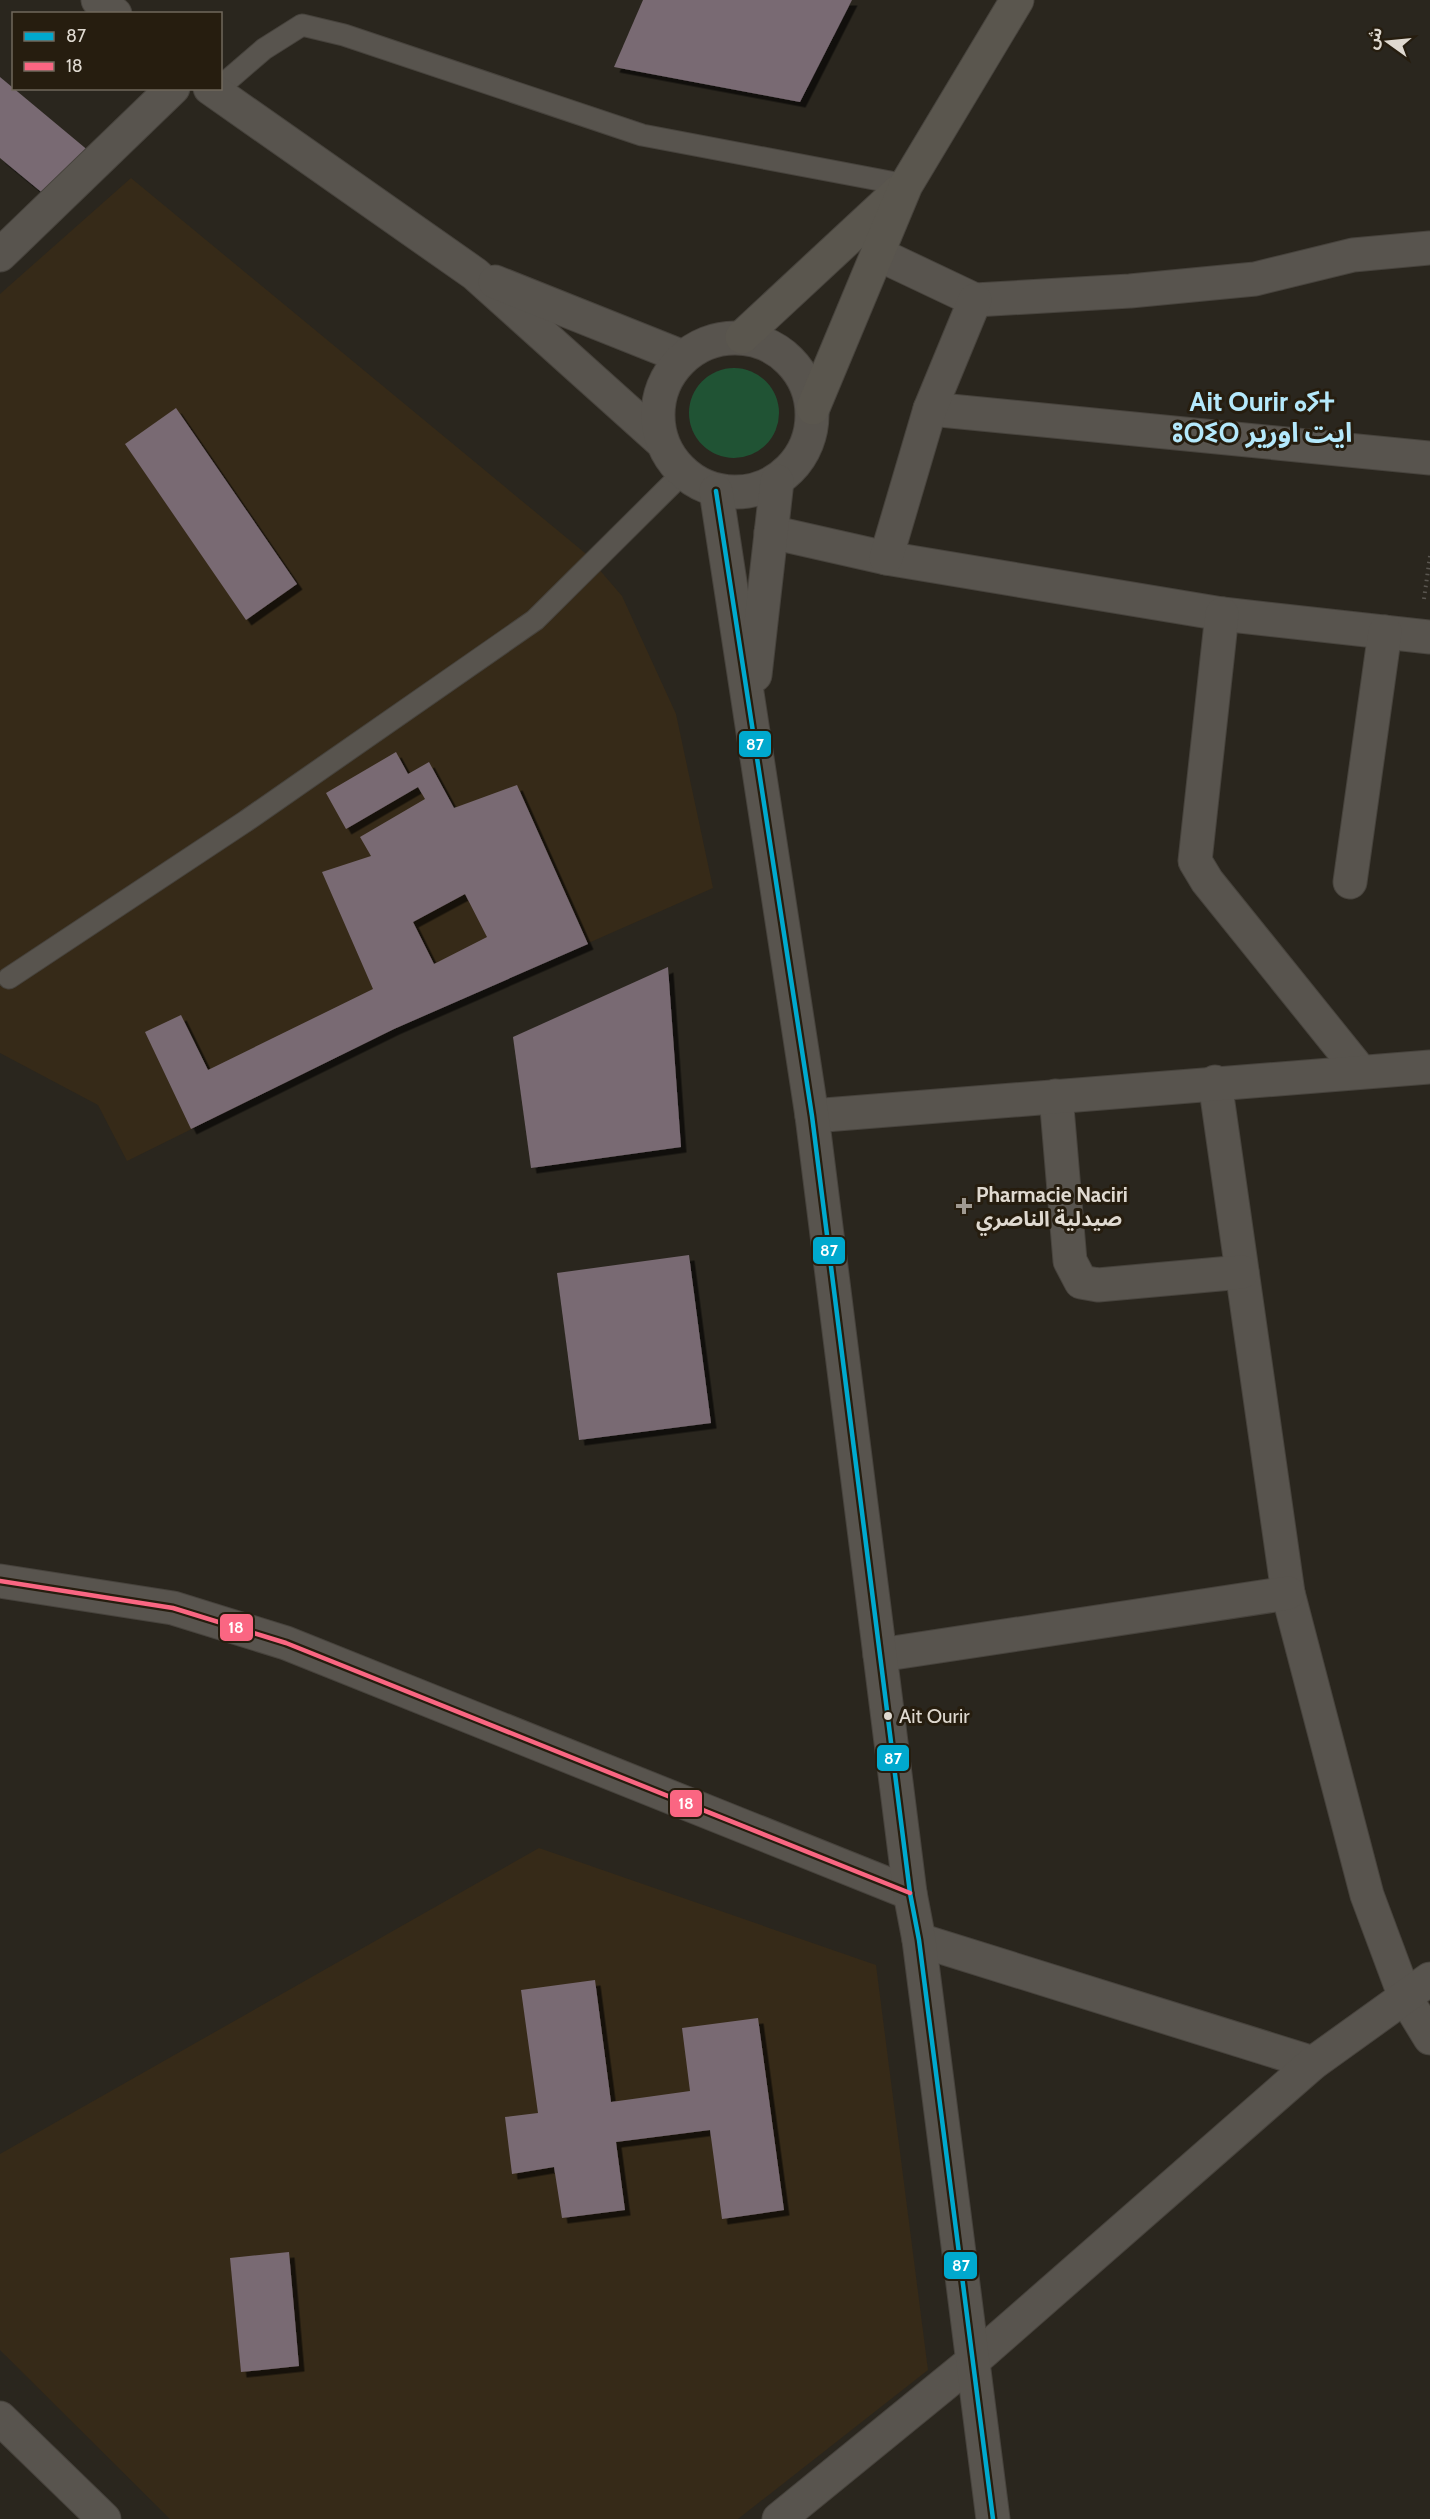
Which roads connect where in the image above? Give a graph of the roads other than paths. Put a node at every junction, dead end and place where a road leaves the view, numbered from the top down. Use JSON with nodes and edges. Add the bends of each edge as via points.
{"nodes":[{"id":1,"x":98,"y":0,"type":"edge"},
{"id":2,"x":1017,"y":0,"type":"edge"},
{"id":3,"x":113,"y":12,"type":"edge"},
{"id":4,"x":222,"y":84,"type":"edge"},
{"id":5,"x":172,"y":90,"type":"edge"},
{"id":6,"x":217,"y":90,"type":"edge"},
{"id":7,"x":906,"y":185,"type":"junction"},
{"id":8,"x":1430,"y":248,"type":"edge"},
{"id":9,"x":878,"y":254,"type":"junction"},
{"id":10,"x":0,"y":255,"type":"edge"},
{"id":11,"x":475,"y":274,"type":"junction"},
{"id":12,"x":975,"y":300,"type":"junction"},
{"id":13,"x":742,"y":337,"type":"junction"},
{"id":14,"x":683,"y":357,"type":"junction"},
{"id":15,"x":813,"y":408,"type":"junction"},
{"id":16,"x":930,"y":409,"type":"junction"},
{"id":17,"x":662,"y":442,"type":"junction"},
{"id":18,"x":1430,"y":458,"type":"edge"},
{"id":19,"x":683,"y":474,"type":"junction"},
{"id":20,"x":777,"y":481,"type":"junction"},
{"id":21,"x":716,"y":491,"type":"junction"},
{"id":22,"x":771,"y":532,"type":"junction"},
{"id":23,"x":886,"y":558,"type":"junction"},
{"id":24,"x":1222,"y":614,"type":"junction"},
{"id":25,"x":1385,"y":632,"type":"junction"},
{"id":26,"x":1430,"y":637,"type":"edge"},
{"id":27,"x":750,"y":722,"type":"junction"},
{"id":28,"x":1350,"y":882,"type":"dead end"},
{"id":29,"x":9,"y":978,"type":"dead end"},
{"id":30,"x":1430,"y":1067,"type":"edge"},
{"id":31,"x":1360,"y":1071,"type":"junction"},
{"id":32,"x":1215,"y":1082,"type":"junction"},
{"id":33,"x":1056,"y":1096,"type":"junction"},
{"id":34,"x":812,"y":1116,"type":"junction"},
{"id":35,"x":1242,"y":1272,"type":"junction"},
{"id":36,"x":0,"y":1581,"type":"edge"},
{"id":37,"x":1288,"y":1593,"type":"junction"},
{"id":38,"x":880,"y":1655,"type":"junction"},
{"id":39,"x":910,"y":1893,"type":"junction"},
{"id":40,"x":919,"y":1940,"type":"junction"},
{"id":41,"x":1417,"y":1988,"type":"edge"},
{"id":42,"x":1430,"y":2038,"type":"edge"},
{"id":43,"x":1313,"y":2063,"type":"junction"},
{"id":44,"x":974,"y":2360,"type":"junction"},
{"id":45,"x":0,"y":2418,"type":"edge"},
{"id":46,"x":104,"y":2519,"type":"edge"},
{"id":47,"x":779,"y":2519,"type":"edge"},
{"id":48,"x":993,"y":2519,"type":"edge"}],
"edges":[{"from":1,"to":3,"type":"street"},
{"from":2,"to":7,"type":"main road"},
{"from":4,"to":7,"type":"lane","via":[[264,49],[302,25],[345,35],[642,135]]},
{"from":5,"to":10,"type":"street"},
{"from":6,"to":11,"type":"street"},
{"from":7,"to":9,"type":"main road"},
{"from":7,"to":13,"type":"main road"},
{"from":8,"to":12,"type":"street","via":[[1353,255],[1255,279]]},
{"from":9,"to":12,"type":"street"},
{"from":9,"to":15,"type":"main road"},
{"from":11,"to":14,"type":"street"},
{"from":11,"to":17,"type":"street"},
{"from":12,"to":16,"type":"street"},
{"from":13,"to":14,"type":"street","via":[[721,338]]},
{"from":13,"to":15,"type":"street","via":[[768,344],[790,360],[805,381]]},
{"from":14,"to":17,"type":"street","via":[[668,375],[660,396],[657,419]]},
{"from":15,"to":20,"type":"street","via":[[805,450]]},
{"from":16,"to":18,"type":"street"},
{"from":16,"to":23,"type":"street"},
{"from":17,"to":19,"type":"street"},
{"from":19,"to":21,"type":"street"},
{"from":19,"to":29,"type":"lane","via":[[535,620],[246,821]]},
{"from":20,"to":21,"type":"street","via":[[748,492]]},
{"from":20,"to":22,"type":"street"},
{"from":21,"to":27,"type":"street"},
{"from":22,"to":23,"type":"street"},
{"from":22,"to":27,"type":"street"},
{"from":23,"to":24,"type":"street"},
{"from":24,"to":25,"type":"street"},
{"from":24,"to":31,"type":"street","via":[[1195,861]]},
{"from":25,"to":26,"type":"street"},
{"from":25,"to":28,"type":"street"},
{"from":27,"to":34,"type":"street"},
{"from":30,"to":31,"type":"street"},
{"from":31,"to":32,"type":"street"},
{"from":32,"to":33,"type":"street"},
{"from":32,"to":35,"type":"street"},
{"from":33,"to":34,"type":"street"},
{"from":33,"to":35,"type":"street","via":[[1070,1261],[1081,1282],[1098,1285]]},
{"from":34,"to":38,"type":"street"},
{"from":35,"to":37,"type":"street"},
{"from":36,"to":39,"type":"street","via":[[172,1608],[286,1644]]},
{"from":37,"to":38,"type":"street"},
{"from":37,"to":41,"type":"street","via":[[1366,1895]]},
{"from":38,"to":39,"type":"street"},
{"from":39,"to":40,"type":"street"},
{"from":40,"to":43,"type":"street"},
{"from":40,"to":44,"type":"street"},
{"from":41,"to":42,"type":"street"},
{"from":41,"to":43,"type":"street"},
{"from":43,"to":44,"type":"street"},
{"from":44,"to":47,"type":"street"},
{"from":44,"to":48,"type":"street"},
{"from":45,"to":46,"type":"street"}]}
